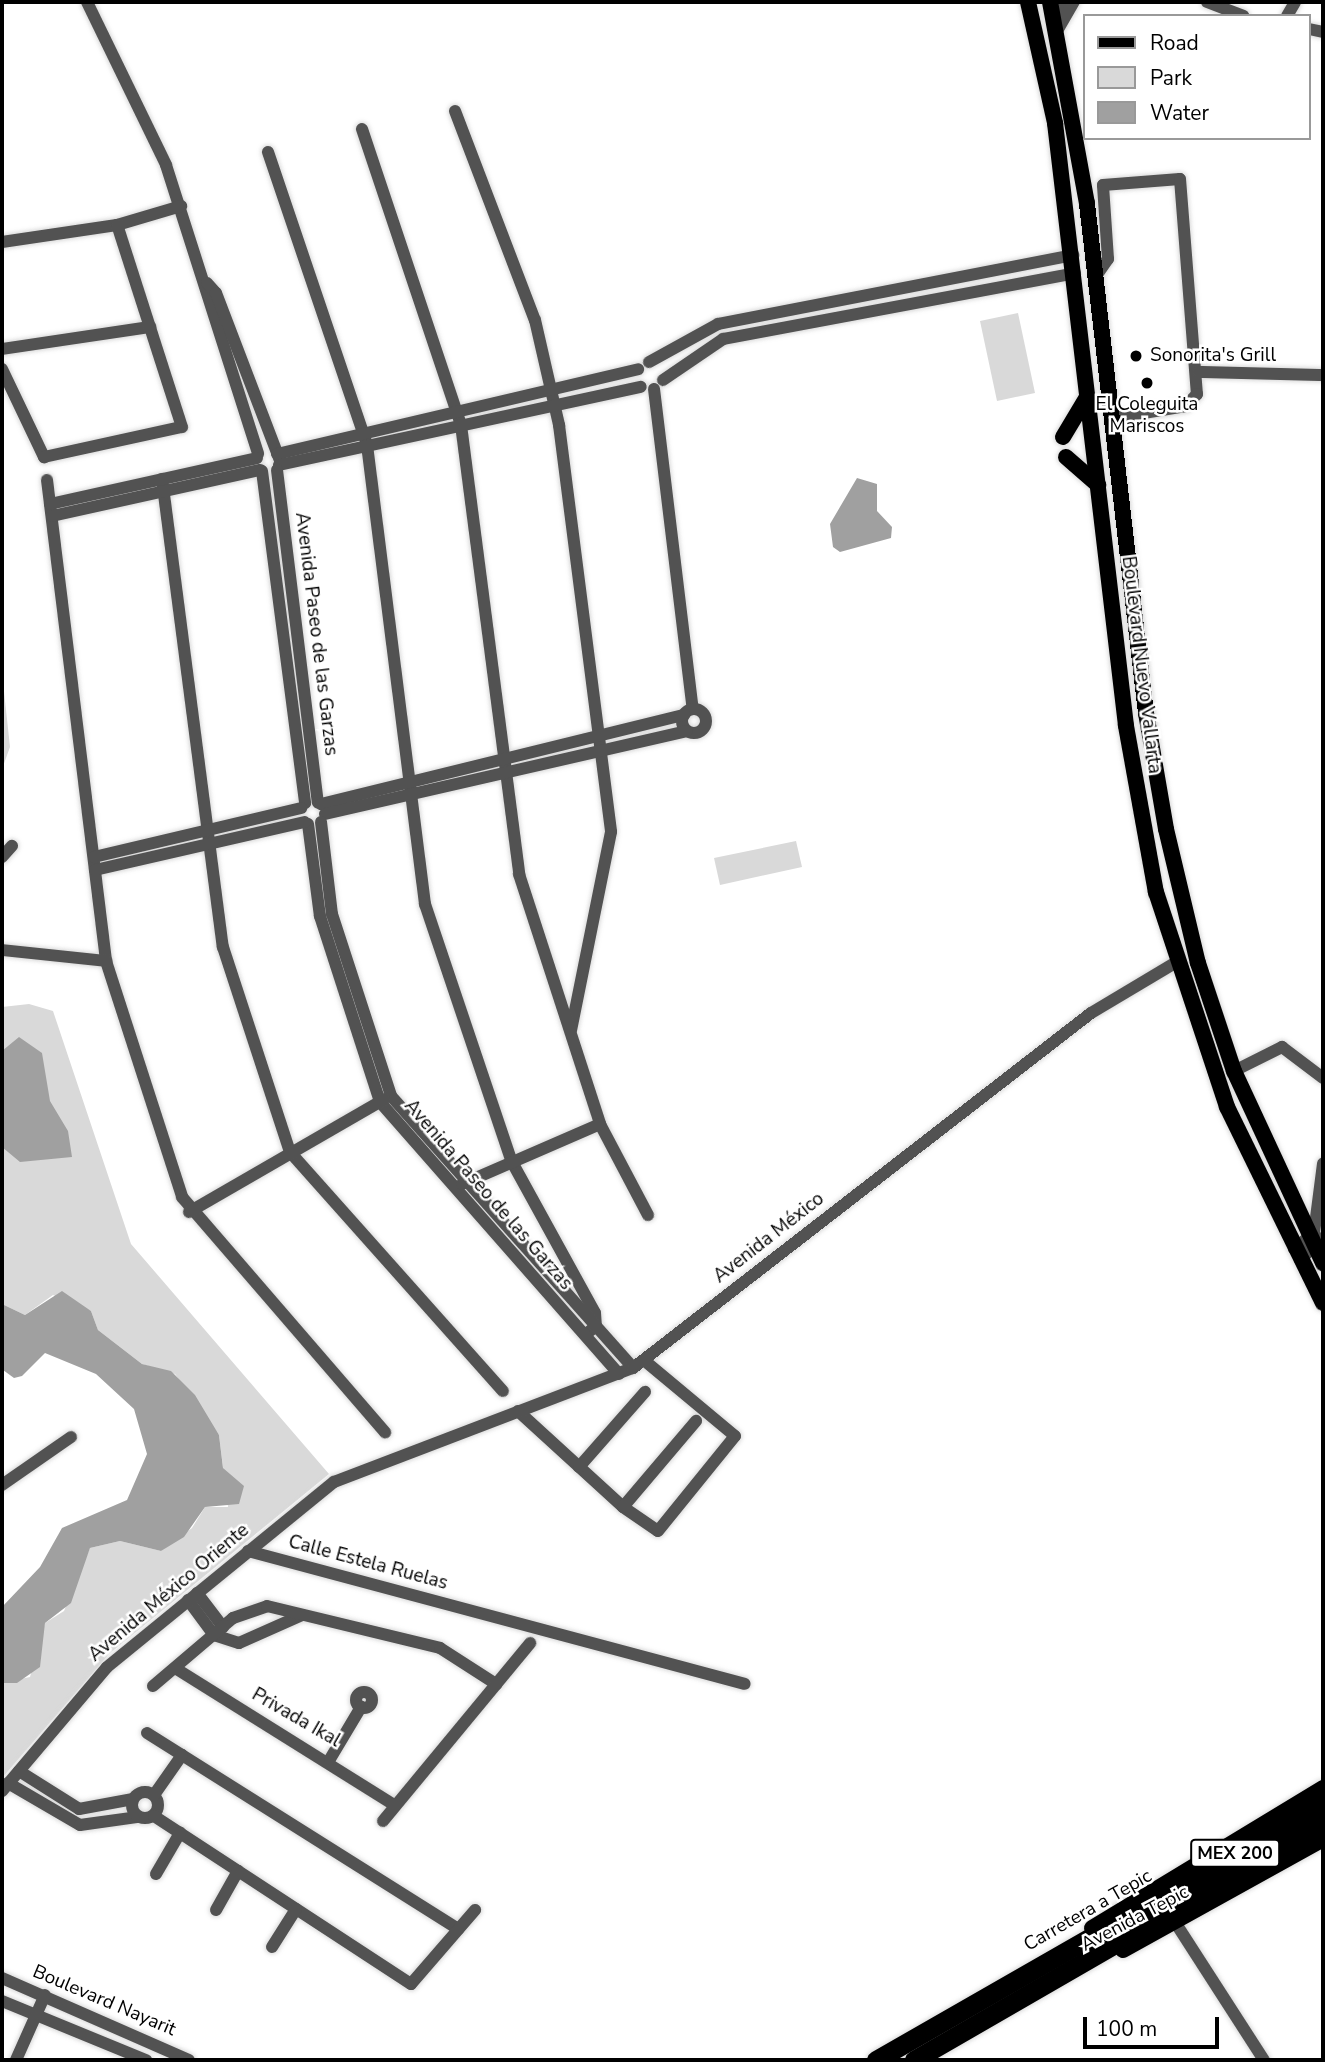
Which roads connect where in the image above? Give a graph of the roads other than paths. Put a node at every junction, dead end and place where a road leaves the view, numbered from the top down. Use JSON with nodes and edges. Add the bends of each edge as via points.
{"nodes":[{"id":1,"x":87,"y":2,"type":"edge"},
{"id":2,"x":1028,"y":2,"type":"edge"},
{"id":3,"x":1064,"y":2,"type":"edge"},
{"id":4,"x":1074,"y":2,"type":"edge"},
{"id":5,"x":1209,"y":3,"type":"edge"},
{"id":6,"x":1238,"y":14,"type":"edge"},
{"id":7,"x":1054,"y":17,"type":"edge"},
{"id":8,"x":455,"y":111,"type":"dead end"},
{"id":9,"x":1074,"y":120,"type":"junction"},
{"id":10,"x":1055,"y":123,"type":"junction"},
{"id":11,"x":362,"y":129,"type":"dead end"},
{"id":12,"x":268,"y":152,"type":"dead end"},
{"id":13,"x":181,"y":206,"type":"junction"},
{"id":14,"x":117,"y":225,"type":"junction"},
{"id":15,"x":2,"y":242,"type":"edge"},
{"id":16,"x":1073,"y":255,"type":"junction"},
{"id":17,"x":1031,"y":264,"type":"junction"},
{"id":18,"x":989,"y":272,"type":"junction"},
{"id":19,"x":1075,"y":273,"type":"junction"},
{"id":20,"x":1096,"y":276,"type":"junction"},
{"id":21,"x":1034,"y":280,"type":"junction"},
{"id":22,"x":206,"y":283,"type":"junction"},
{"id":23,"x":994,"y":288,"type":"junction"},
{"id":24,"x":852,"y":299,"type":"junction"},
{"id":25,"x":855,"y":314,"type":"junction"},
{"id":26,"x":718,"y":324,"type":"junction"},
{"id":27,"x":150,"y":327,"type":"junction"},
{"id":28,"x":723,"y":339,"type":"junction"},
{"id":29,"x":2,"y":349,"type":"edge"},
{"id":30,"x":643,"y":366,"type":"junction"},
{"id":31,"x":2,"y":369,"type":"edge"},
{"id":32,"x":1199,"y":372,"type":"junction"},
{"id":33,"x":1323,"y":375,"type":"edge"},
{"id":34,"x":653,"y":386,"type":"junction"},
{"id":35,"x":1087,"y":397,"type":"junction"},
{"id":36,"x":555,"y":398,"type":"junction"},
{"id":37,"x":460,"y":419,"type":"junction"},
{"id":38,"x":1103,"y":422,"type":"junction"},
{"id":39,"x":1063,"y":437,"type":"dead end"},
{"id":40,"x":366,"y":440,"type":"junction"},
{"id":41,"x":1093,"y":443,"type":"junction"},
{"id":42,"x":1066,"y":457,"type":"dead end"},
{"id":43,"x":276,"y":460,"type":"junction"},
{"id":44,"x":259,"y":463,"type":"junction"},
{"id":45,"x":47,"y":480,"type":"dead end"},
{"id":46,"x":164,"y":485,"type":"junction"},
{"id":47,"x":1098,"y":486,"type":"junction"},
{"id":48,"x":1122,"y":506,"type":"junction"},
{"id":49,"x":51,"y":510,"type":"junction"},
{"id":50,"x":688,"y":712,"type":"junction"},
{"id":51,"x":687,"y":731,"type":"junction"},
{"id":52,"x":599,"y":743,"type":"junction"},
{"id":53,"x":505,"y":765,"type":"junction"},
{"id":54,"x":410,"y":788,"type":"junction"},
{"id":55,"x":313,"y":812,"type":"junction"},
{"id":56,"x":209,"y":837,"type":"junction"},
{"id":57,"x":12,"y":846,"type":"dead end"},
{"id":58,"x":2,"y":857,"type":"edge"},
{"id":59,"x":94,"y":864,"type":"junction"},
{"id":60,"x":2,"y":950,"type":"edge"},
{"id":61,"x":106,"y":961,"type":"junction"},
{"id":62,"x":1175,"y":963,"type":"junction"},
{"id":63,"x":570,"y":1033,"type":"junction"},
{"id":64,"x":1234,"y":1071,"type":"junction"},
{"id":65,"x":1323,"y":1078,"type":"edge"},
{"id":66,"x":386,"y":1099,"type":"junction"},
{"id":67,"x":600,"y":1124,"type":"junction"},
{"id":68,"x":290,"y":1152,"type":"junction"},
{"id":69,"x":512,"y":1162,"type":"junction"},
{"id":70,"x":1323,"y":1164,"type":"edge"},
{"id":71,"x":462,"y":1184,"type":"junction"},
{"id":72,"x":189,"y":1212,"type":"junction"},
{"id":73,"x":648,"y":1215,"type":"dead end"},
{"id":74,"x":1318,"y":1248,"type":"edge"},
{"id":75,"x":1297,"y":1254,"type":"junction"},
{"id":76,"x":582,"y":1290,"type":"junction"},
{"id":77,"x":571,"y":1298,"type":"junction"},
{"id":78,"x":1323,"y":1303,"type":"edge"},
{"id":79,"x":596,"y":1326,"type":"junction"},
{"id":80,"x":585,"y":1335,"type":"junction"},
{"id":81,"x":639,"y":1364,"type":"junction"},
{"id":82,"x":618,"y":1374,"type":"junction"},
{"id":83,"x":503,"y":1391,"type":"dead end"},
{"id":84,"x":645,"y":1392,"type":"dead end"},
{"id":85,"x":518,"y":1411,"type":"junction"},
{"id":86,"x":696,"y":1421,"type":"dead end"},
{"id":87,"x":385,"y":1432,"type":"dead end"},
{"id":88,"x":71,"y":1437,"type":"dead end"},
{"id":89,"x":579,"y":1467,"type":"junction"},
{"id":90,"x":350,"y":1473,"type":"joint"},
{"id":91,"x":2,"y":1485,"type":"edge"},
{"id":92,"x":623,"y":1507,"type":"junction"},
{"id":93,"x":248,"y":1551,"type":"junction"},
{"id":94,"x":192,"y":1597,"type":"junction"},
{"id":95,"x":302,"y":1615,"type":"junction"},
{"id":96,"x":218,"y":1631,"type":"junction"},
{"id":97,"x":530,"y":1643,"type":"dead end"},
{"id":98,"x":175,"y":1668,"type":"junction"},
{"id":99,"x":496,"y":1684,"type":"junction"},
{"id":100,"x":745,"y":1684,"type":"dead end"},
{"id":101,"x":153,"y":1686,"type":"dead end"},
{"id":102,"x":361,"y":1707,"type":"dead end"},
{"id":103,"x":147,"y":1732,"type":"dead end"},
{"id":104,"x":182,"y":1755,"type":"junction"},
{"id":105,"x":330,"y":1759,"type":"junction"},
{"id":106,"x":19,"y":1771,"type":"junction"},
{"id":107,"x":5,"y":1787,"type":"edge"},
{"id":108,"x":1323,"y":1788,"type":"edge"},
{"id":109,"x":154,"y":1795,"type":"junction"},
{"id":110,"x":133,"y":1799,"type":"junction"},
{"id":111,"x":1323,"y":1804,"type":"edge"},
{"id":112,"x":394,"y":1805,"type":"junction"},
{"id":113,"x":154,"y":1816,"type":"junction"},
{"id":114,"x":138,"y":1817,"type":"junction"},
{"id":115,"x":383,"y":1821,"type":"dead end"},
{"id":116,"x":1323,"y":1824,"type":"edge"},
{"id":117,"x":180,"y":1833,"type":"junction"},
{"id":118,"x":1323,"y":1839,"type":"edge"},
{"id":119,"x":239,"y":1871,"type":"junction"},
{"id":120,"x":156,"y":1874,"type":"dead end"},
{"id":121,"x":296,"y":1909,"type":"junction"},
{"id":122,"x":216,"y":1910,"type":"dead end"},
{"id":123,"x":475,"y":1910,"type":"dead end"},
{"id":124,"x":1168,"y":1920,"type":"junction"},
{"id":125,"x":458,"y":1929,"type":"junction"},
{"id":126,"x":272,"y":1947,"type":"dead end"},
{"id":127,"x":1041,"y":1965,"type":"junction"},
{"id":128,"x":2,"y":1978,"type":"edge"},
{"id":129,"x":44,"y":1995,"type":"junction"},
{"id":130,"x":3,"y":2005,"type":"edge"},
{"id":131,"x":36,"y":2015,"type":"junction"},
{"id":132,"x":16,"y":2060,"type":"edge"},
{"id":133,"x":146,"y":2060,"type":"edge"},
{"id":134,"x":190,"y":2060,"type":"edge"},
{"id":135,"x":876,"y":2060,"type":"edge"},
{"id":136,"x":915,"y":2060,"type":"edge"},
{"id":137,"x":1263,"y":2060,"type":"edge"}],
"edges":[{"from":1,"to":13,"type":"street","name":"Avenida Paseo de las Garzas","via":[[166,165]]},
{"from":2,"to":10,"type":"main road","name":"Boulevard Nuevo Vallarta"},
{"from":3,"to":7,"type":"street"},
{"from":4,"to":7,"type":"street"},
{"from":5,"to":6,"type":"street"},
{"from":7,"to":9,"type":"main road","name":"Boulevard Nuevo Vallarta"},
{"from":8,"to":36,"type":"street","via":[[535,320]]},
{"from":9,"to":10,"type":"main road"},
{"from":9,"to":20,"type":"main road","name":"Boulevard Nuevo Vallarta"},
{"from":10,"to":16,"type":"main road","name":"Boulevard Nuevo Vallarta"},
{"from":11,"to":37,"type":"street"},
{"from":12,"to":40,"type":"street"},
{"from":13,"to":14,"type":"street"},
{"from":13,"to":22,"type":"street","name":"Avenida Paseo de las Garzas"},
{"from":14,"to":15,"type":"street"},
{"from":14,"to":27,"type":"street"},
{"from":16,"to":17,"type":"street"},
{"from":16,"to":19,"type":"main road","name":"Boulevard Nuevo Vallarta"},
{"from":17,"to":18,"type":"street"},
{"from":17,"to":21,"type":"street"},
{"from":18,"to":23,"type":"street"},
{"from":18,"to":24,"type":"street"},
{"from":19,"to":21,"type":"street"},
{"from":19,"to":35,"type":"main road","name":"Boulevard Nuevo Vallarta"},
{"from":20,"to":32,"type":"street","via":[[1108,259],[1103,186],[1180,179]]},
{"from":20,"to":38,"type":"main road","name":"Boulevard Nuevo Vallarta"},
{"from":21,"to":23,"type":"street"},
{"from":22,"to":43,"type":"street","name":"Avenida Paseo de las Garzas","via":[[216,293]]},
{"from":22,"to":44,"type":"street","name":"Avenida Paseo de las Garzas"},
{"from":23,"to":25,"type":"street"},
{"from":24,"to":25,"type":"street"},
{"from":24,"to":26,"type":"street"},
{"from":25,"to":28,"type":"street"},
{"from":26,"to":28,"type":"street"},
{"from":26,"to":30,"type":"street"},
{"from":27,"to":29,"type":"street"},
{"from":27,"to":31,"type":"street","via":[[182,421],[177,431],[44,457]]},
{"from":28,"to":34,"type":"street"},
{"from":30,"to":34,"type":"street"},
{"from":30,"to":34,"type":"street","via":[[660,368]]},
{"from":30,"to":36,"type":"street"},
{"from":32,"to":33,"type":"street"},
{"from":32,"to":38,"type":"street","via":[[1197,394],[1186,406]]},
{"from":34,"to":36,"type":"street"},
{"from":34,"to":50,"type":"street"},
{"from":35,"to":38,"type":"main road","name":"Boulevard Nuevo Vallarta"},
{"from":35,"to":39,"type":"main road"},
{"from":36,"to":37,"type":"street"},
{"from":36,"to":52,"type":"street"},
{"from":37,"to":40,"type":"street"},
{"from":37,"to":53,"type":"street"},
{"from":38,"to":41,"type":"main road","name":"Boulevard Nuevo Vallarta"},
{"from":38,"to":48,"type":"main road","name":"Boulevard Nuevo Vallarta"},
{"from":40,"to":43,"type":"street"},
{"from":40,"to":54,"type":"street"},
{"from":41,"to":47,"type":"main road","name":"Boulevard Nuevo Vallarta"},
{"from":41,"to":48,"type":"main road","via":[[1105,454]]},
{"from":42,"to":47,"type":"main road"},
{"from":43,"to":44,"type":"street"},
{"from":43,"to":44,"type":"street"},
{"from":43,"to":55,"type":"street","name":"Avenida Paseo de las Garzas"},
{"from":44,"to":46,"type":"street"},
{"from":44,"to":55,"type":"street","name":"Avenida Paseo de las Garzas"},
{"from":45,"to":49,"type":"street"},
{"from":46,"to":49,"type":"street"},
{"from":46,"to":56,"type":"street"},
{"from":47,"to":62,"type":"main road","name":"Boulevard Nuevo Vallarta","via":[[1134,783]]},
{"from":48,"to":64,"type":"main road","name":"Boulevard Nuevo Vallarta","via":[[1166,829],[1198,963]]},
{"from":49,"to":59,"type":"street"},
{"from":50,"to":51,"type":"street"},
{"from":50,"to":51,"type":"street","via":[[704,714],[706,725],[698,733]]},
{"from":50,"to":52,"type":"street"},
{"from":51,"to":52,"type":"street"},
{"from":52,"to":53,"type":"street"},
{"from":52,"to":63,"type":"street","via":[[611,832]]},
{"from":53,"to":54,"type":"street"},
{"from":53,"to":63,"type":"street","via":[[519,874]]},
{"from":54,"to":55,"type":"street"},
{"from":54,"to":69,"type":"street","via":[[425,904]]},
{"from":55,"to":56,"type":"street"},
{"from":55,"to":66,"type":"street","name":"Avenida Paseo de las Garzas","via":[[332,914]]},
{"from":56,"to":59,"type":"street"},
{"from":56,"to":68,"type":"street","via":[[223,947]]},
{"from":57,"to":58,"type":"street"},
{"from":59,"to":61,"type":"street"},
{"from":60,"to":61,"type":"street"},
{"from":61,"to":72,"type":"street"},
{"from":62,"to":75,"type":"main road","name":"Boulevard Nuevo Vallarta","via":[[1227,1107]]},
{"from":62,"to":81,"type":"street","name":"Avenida México","via":[[1091,1013]]},
{"from":63,"to":67,"type":"street"},
{"from":64,"to":65,"type":"street","via":[[1282,1047]]},
{"from":64,"to":74,"type":"main road","name":"Boulevard Nuevo Vallarta"},
{"from":66,"to":68,"type":"street"},
{"from":66,"to":71,"type":"street","name":"Avenida Paseo de las Garzas"},
{"from":67,"to":69,"type":"street"},
{"from":67,"to":73,"type":"street"},
{"from":68,"to":72,"type":"street"},
{"from":68,"to":83,"type":"street"},
{"from":69,"to":71,"type":"street"},
{"from":69,"to":76,"type":"street"},
{"from":70,"to":74,"type":"street"},
{"from":71,"to":77,"type":"street","name":"Avenida Paseo de las Garzas"},
{"from":71,"to":80,"type":"street","name":"Avenida Paseo de las Garzas"},
{"from":72,"to":87,"type":"street"},
{"from":74,"to":75,"type":"street"},
{"from":75,"to":78,"type":"main road","name":"Boulevard Nuevo Vallarta"},
{"from":76,"to":77,"type":"street"},
{"from":76,"to":79,"type":"street"},
{"from":77,"to":79,"type":"street","name":"Avenida Paseo de las Garzas"},
{"from":79,"to":80,"type":"street"},
{"from":79,"to":81,"type":"street","name":"Avenida Paseo de las Garzas"},
{"from":80,"to":82,"type":"street","name":"Avenida Paseo de las Garzas"},
{"from":81,"to":82,"type":"street","name":"Avenida México"},
{"from":81,"to":92,"type":"street","name":"Avenida Paseo de las Garzas","via":[[735,1436],[664,1529],[652,1530]]},
{"from":82,"to":85,"type":"street","name":"Avenida México"},
{"from":84,"to":89,"type":"street"},
{"from":85,"to":89,"type":"street"},
{"from":85,"to":90,"type":"street","name":"Avenida México"},
{"from":86,"to":92,"type":"street"},
{"from":88,"to":91,"type":"street"},
{"from":89,"to":92,"type":"street"},
{"from":90,"to":93,"type":"street","name":"Avenida México Oriente"},
{"from":93,"to":94,"type":"street","name":"Avenida México Oriente"},
{"from":93,"to":100,"type":"street","name":"Calle Estela Ruelas"},
{"from":94,"to":96,"type":"street"},
{"from":94,"to":106,"type":"street","name":"Avenida México Oriente","via":[[107,1667]]},
{"from":95,"to":96,"type":"street","via":[[267,1606]]},
{"from":95,"to":96,"type":"street","via":[[251,1642]]},
{"from":95,"to":99,"type":"street","via":[[456,1654]]},
{"from":96,"to":98,"type":"street"},
{"from":97,"to":99,"type":"street"},
{"from":98,"to":101,"type":"street"},
{"from":98,"to":105,"type":"street","name":"Privada Ikal"},
{"from":99,"to":112,"type":"street"},
{"from":102,"to":105,"type":"street"},
{"from":103,"to":104,"type":"street"},
{"from":104,"to":109,"type":"street"},
{"from":104,"to":125,"type":"street"},
{"from":105,"to":112,"type":"street","name":"Privada Ikal"},
{"from":106,"to":107,"type":"street","name":"Avenida México Oriente"},
{"from":106,"to":110,"type":"street","via":[[79,1809]]},
{"from":107,"to":114,"type":"street","via":[[80,1825]]},
{"from":108,"to":127,"type":"main road","name":"Avenida Tepic","via":[[1150,1889]]},
{"from":109,"to":110,"type":"street"},
{"from":109,"to":113,"type":"street"},
{"from":110,"to":114,"type":"street"},
{"from":111,"to":127,"type":"highway","name":"Carretera a Tepic","number":"MEX 200"},
{"from":112,"to":115,"type":"street"},
{"from":113,"to":114,"type":"street"},
{"from":113,"to":117,"type":"street"},
{"from":116,"to":124,"type":"highway","number":"MEX 200"},
{"from":117,"to":119,"type":"street"},
{"from":117,"to":120,"type":"street"},
{"from":118,"to":124,"type":"main road","name":"Avenida Tepic"},
{"from":119,"to":121,"type":"street"},
{"from":119,"to":122,"type":"street"},
{"from":121,"to":125,"type":"street","via":[[411,1984]]},
{"from":121,"to":126,"type":"street"},
{"from":123,"to":125,"type":"street"},
{"from":124,"to":136,"type":"highway","number":"MEX 200"},
{"from":124,"to":137,"type":"street"},
{"from":127,"to":135,"type":"highway","name":"Carretera a Tepic","number":"MEX 200"},
{"from":128,"to":129,"type":"street","name":"Boulevard Nayarit"},
{"from":129,"to":131,"type":"street"},
{"from":129,"to":134,"type":"street","name":"Boulevard Nayarit"},
{"from":130,"to":131,"type":"street","name":"Boulevard Nayarit"},
{"from":131,"to":132,"type":"street"},
{"from":131,"to":133,"type":"street","name":"Boulevard Nayarit"}]}
